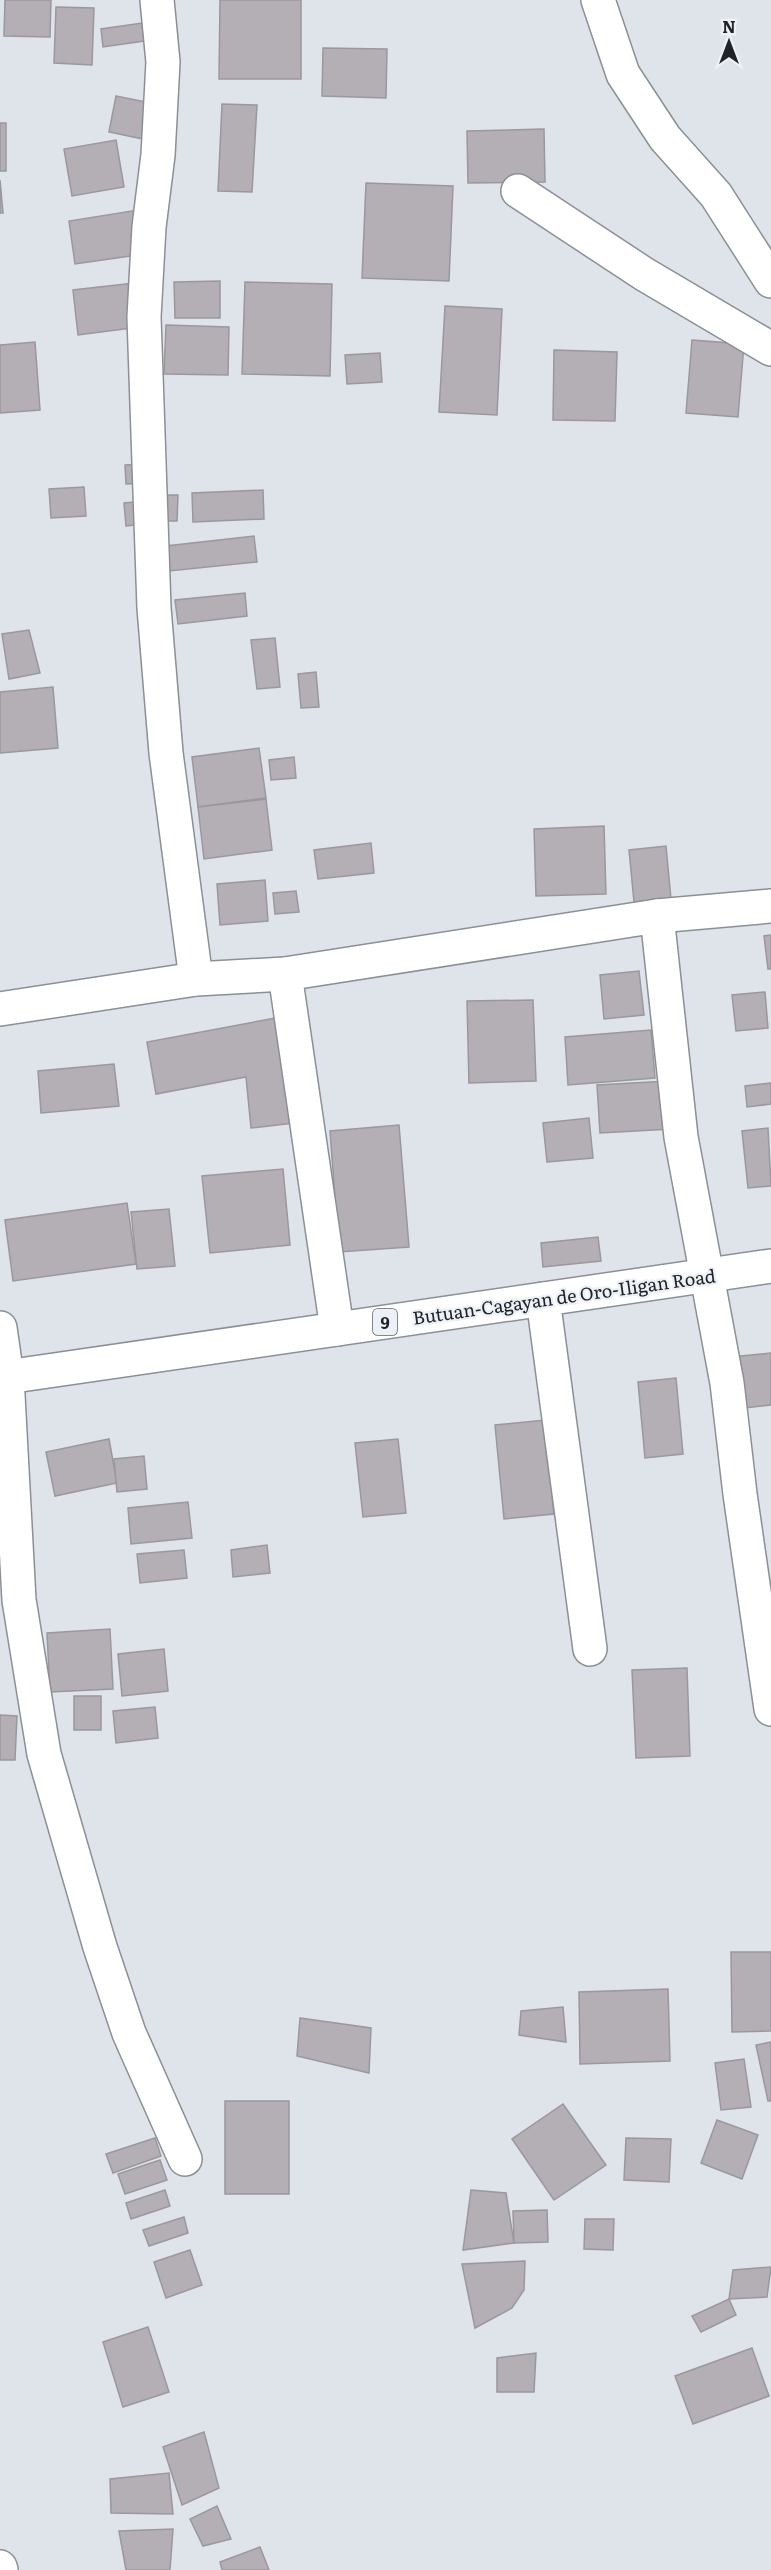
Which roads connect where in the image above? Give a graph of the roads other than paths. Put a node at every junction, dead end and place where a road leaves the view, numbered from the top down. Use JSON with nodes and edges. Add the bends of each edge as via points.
{"nodes":[{"id":1,"x":157,"y":0,"type":"edge"},
{"id":2,"x":598,"y":0,"type":"edge"},
{"id":3,"x":518,"y":191,"type":"dead end"},
{"id":4,"x":771,"y":281,"type":"edge"},
{"id":5,"x":771,"y":349,"type":"edge"},
{"id":6,"x":771,"y":906,"type":"edge"},
{"id":7,"x":657,"y":916,"type":"junction"},
{"id":8,"x":285,"y":974,"type":"junction"},
{"id":9,"x":196,"y":979,"type":"junction"},
{"id":10,"x":0,"y":1009,"type":"edge"},
{"id":11,"x":771,"y":1266,"type":"edge"},
{"id":12,"x":707,"y":1274,"type":"junction"},
{"id":13,"x":543,"y":1299,"type":"junction"},
{"id":14,"x":0,"y":1328,"type":"edge"},
{"id":15,"x":337,"y":1329,"type":"junction"},
{"id":16,"x":4,"y":1378,"type":"edge"},
{"id":17,"x":590,"y":1649,"type":"dead end"},
{"id":18,"x":771,"y":1709,"type":"edge"},
{"id":19,"x":185,"y":2159,"type":"dead end"}],
"edges":[{"from":1,"to":9,"type":"main road","via":[[163,62],[144,317],[154,609],[166,753]]},
{"from":2,"to":4,"type":"main road","via":[[622,74],[665,138],[716,195]]},
{"from":3,"to":5,"type":"main road","via":[[644,274]]},
{"from":6,"to":7,"type":"main road"},
{"from":7,"to":8,"type":"main road"},
{"from":7,"to":12,"type":"main road","via":[[681,1137]]},
{"from":8,"to":9,"type":"main road"},
{"from":8,"to":15,"type":"main road"},
{"from":9,"to":10,"type":"main road"},
{"from":11,"to":12,"type":"main road","name":"Butuan-Cagayan de Oro-Iligan Road","number":"9"},
{"from":12,"to":13,"type":"main road","name":"Butuan-Cagayan de Oro-Iligan Road","number":"9"},
{"from":12,"to":18,"type":"main road","via":[[728,1383]]},
{"from":13,"to":15,"type":"main road","name":"Butuan-Cagayan de Oro-Iligan Road","number":"9"},
{"from":13,"to":17,"type":"main road"},
{"from":14,"to":16,"type":"main road"},
{"from":15,"to":16,"type":"main road","name":"Butuan-Cagayan de Oro-Iligan Road","number":"9"},
{"from":16,"to":19,"type":"main road","via":[[19,1600],[44,1754],[129,2033]]}]}
